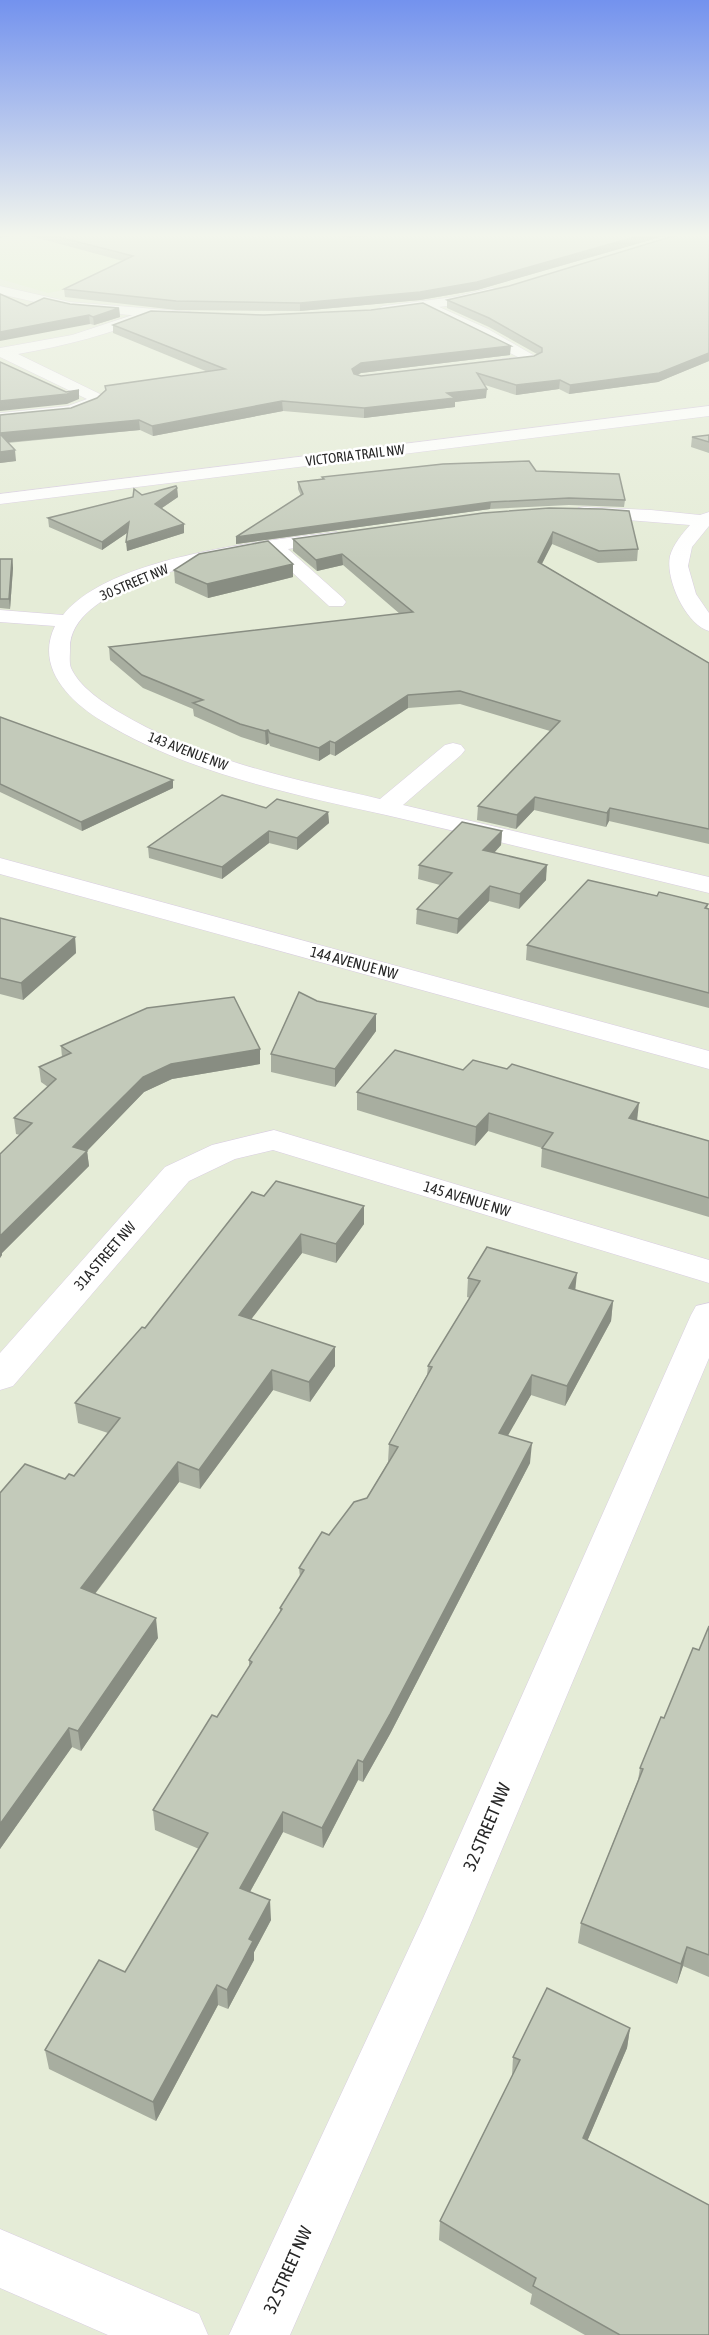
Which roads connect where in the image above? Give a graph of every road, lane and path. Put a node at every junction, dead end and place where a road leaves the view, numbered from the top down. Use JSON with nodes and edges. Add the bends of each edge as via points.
{"nodes":[{"id":1,"x":49,"y":343,"type":"edge"},
{"id":2,"x":501,"y":343,"type":"edge"},
{"id":3,"x":1,"y":352,"type":"edge"},
{"id":4,"x":476,"y":366,"type":"edge"},
{"id":5,"x":709,"y":399,"type":"edge"},
{"id":6,"x":709,"y":411,"type":"edge"},
{"id":7,"x":0,"y":418,"type":"edge"},
{"id":8,"x":0,"y":487,"type":"edge"},
{"id":9,"x":0,"y":499,"type":"edge"},
{"id":10,"x":571,"y":512,"type":"edge"},
{"id":11,"x":706,"y":519,"type":"edge"},
{"id":12,"x":356,"y":535,"type":"edge"},
{"id":13,"x":274,"y":546,"type":"junction"},
{"id":14,"x":686,"y":594,"type":"junction"},
{"id":15,"x":709,"y":594,"type":"edge"},
{"id":16,"x":336,"y":602,"type":"dead end"},
{"id":17,"x":0,"y":616,"type":"edge"},
{"id":18,"x":67,"y":621,"type":"junction"},
{"id":19,"x":709,"y":625,"type":"edge"},
{"id":20,"x":453,"y":750,"type":"dead end"},
{"id":21,"x":385,"y":808,"type":"junction"},
{"id":22,"x":0,"y":866,"type":"edge"},
{"id":23,"x":709,"y":885,"type":"edge"},
{"id":24,"x":709,"y":1060,"type":"edge"},
{"id":25,"x":224,"y":1152,"type":"joint"},
{"id":26,"x":709,"y":1272,"type":"edge"},
{"id":27,"x":709,"y":1315,"type":"edge"},
{"id":28,"x":0,"y":1377,"type":"edge"},
{"id":29,"x":0,"y":2258,"type":"edge"},
{"id":30,"x":178,"y":2335,"type":"edge"},
{"id":31,"x":259,"y":2335,"type":"edge"}],
"edges":[{"from":1,"to":3,"type":"street"},
{"from":2,"to":4,"type":"street","via":[[533,359]]},
{"from":3,"to":7,"type":"street","via":[[97,398],[93,404],[66,411]]},
{"from":5,"to":8,"type":"street","name":"VICTORIA TRAIL NW"},
{"from":6,"to":9,"type":"street","name":"VICTORIA TRAIL NW"},
{"from":10,"to":11,"type":"street"},
{"from":11,"to":14,"type":"street","via":[[679,555]]},
{"from":12,"to":13,"type":"street","name":"30 STREET NW"},
{"from":13,"to":16,"type":"street"},
{"from":13,"to":18,"type":"street","name":"30 STREET NW","via":[[191,560],[143,575],[96,598]]},
{"from":14,"to":15,"type":"street"},
{"from":14,"to":19,"type":"street"},
{"from":17,"to":18,"type":"street"},
{"from":18,"to":21,"type":"street","name":"143 AVENUE NW","via":[[57,645],[62,671],[81,696],[116,721],[170,746],[231,767]]},
{"from":20,"to":21,"type":"street"},
{"from":21,"to":23,"type":"street","name":"143 AVENUE NW"},
{"from":22,"to":24,"type":"street","name":"144 AVENUE NW"},
{"from":25,"to":26,"type":"street","name":"145 AVENUE NW","via":[[274,1140]]},
{"from":25,"to":28,"type":"street","name":"31A STREET NW","via":[[177,1174]]},
{"from":27,"to":31,"type":"street","name":"32 STREET NW","via":[[442,1930]]},
{"from":29,"to":30,"type":"street"}]}
